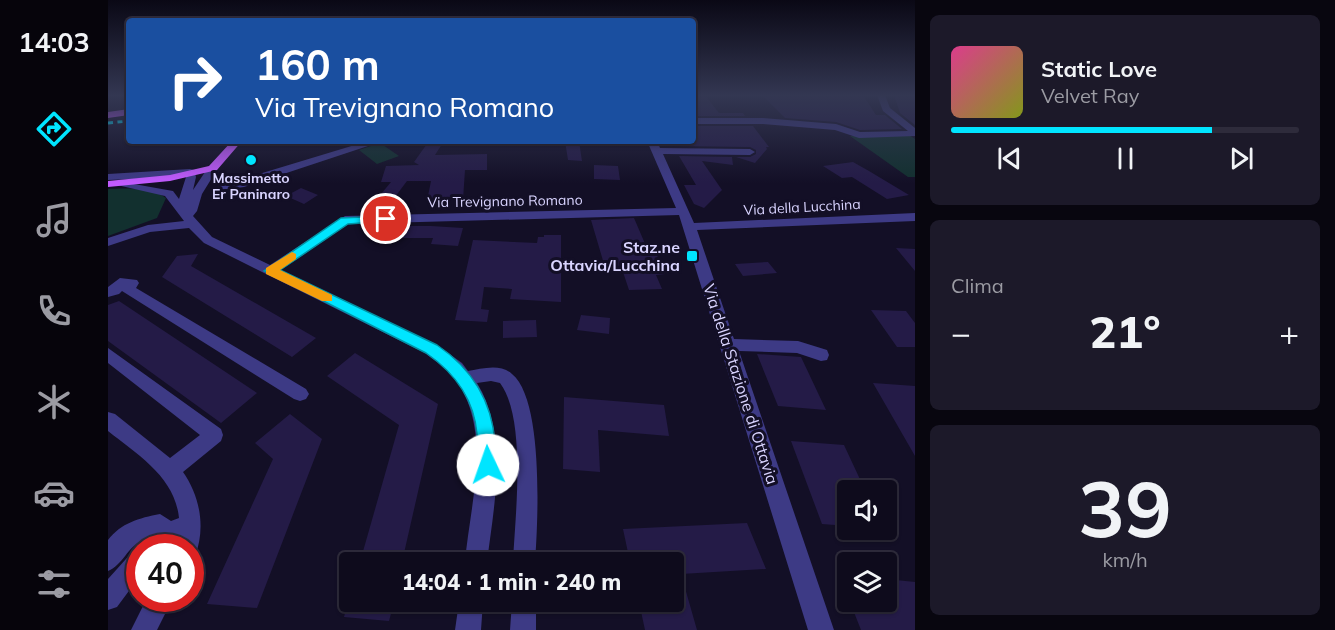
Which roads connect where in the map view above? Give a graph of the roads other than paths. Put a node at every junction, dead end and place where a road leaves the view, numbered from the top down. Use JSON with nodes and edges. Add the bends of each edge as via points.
{"nodes":[{"id":1,"x":792,"y":124,"type":"edge"},
{"id":2,"x":915,"y":133,"type":"edge"},
{"id":3,"x":234,"y":144,"type":"edge"},
{"id":4,"x":369,"y":144,"type":"edge"},
{"id":5,"x":655,"y":146,"type":"edge"},
{"id":6,"x":750,"y":152,"type":"dead end"},
{"id":7,"x":213,"y":168,"type":"junction"},
{"id":8,"x":191,"y":174,"type":"junction"},
{"id":9,"x":108,"y":177,"type":"edge"},
{"id":10,"x":121,"y":183,"type":"junction"},
{"id":11,"x":108,"y":184,"type":"edge"},
{"id":12,"x":222,"y":187,"type":"dead end"},
{"id":13,"x":909,"y":217,"type":"edge"},
{"id":14,"x":686,"y":219,"type":"junction"},
{"id":15,"x":190,"y":222,"type":"junction"},
{"id":16,"x":915,"y":230,"type":"edge"},
{"id":17,"x":108,"y":242,"type":"edge"},
{"id":18,"x":270,"y":271,"type":"junction"},
{"id":19,"x":108,"y":292,"type":"edge"},
{"id":20,"x":729,"y":345,"type":"junction"},
{"id":21,"x":108,"y":354,"type":"edge"},
{"id":22,"x":821,"y":355,"type":"dead end"},
{"id":23,"x":465,"y":379,"type":"junction"},
{"id":24,"x":300,"y":394,"type":"dead end"},
{"id":25,"x":108,"y":420,"type":"edge"},
{"id":26,"x":170,"y":470,"type":"junction"},
{"id":27,"x":191,"y":524,"type":"junction"},
{"id":28,"x":128,"y":534,"type":"edge"},
{"id":29,"x":159,"y":534,"type":"edge"},
{"id":30,"x":172,"y":534,"type":"edge"},
{"id":31,"x":189,"y":534,"type":"edge"},
{"id":32,"x":126,"y":535,"type":"edge"},
{"id":33,"x":477,"y":552,"type":"edge"},
{"id":34,"x":524,"y":552,"type":"edge"},
{"id":35,"x":108,"y":560,"type":"edge"},
{"id":36,"x":126,"y":575,"type":"edge"},
{"id":37,"x":108,"y":598,"type":"edge"},
{"id":38,"x":154,"y":612,"type":"edge"},
{"id":39,"x":470,"y":612,"type":"edge"},
{"id":40,"x":524,"y":612,"type":"edge"},
{"id":41,"x":144,"y":630,"type":"edge"},
{"id":42,"x":468,"y":630,"type":"edge"},
{"id":43,"x":523,"y":630,"type":"edge"},
{"id":44,"x":821,"y":630,"type":"edge"}],
"edges":[{"from":1,"to":2,"type":"street","via":[[837,127],[858,135]]},
{"from":3,"to":7,"type":"main road"},
{"from":4,"to":12,"type":"street","via":[[240,185]]},
{"from":5,"to":6,"type":"street"},
{"from":5,"to":14,"type":"street","name":"Via della Stazione di Ottavia"},
{"from":7,"to":8,"type":"main road"},
{"from":7,"to":15,"type":"street","via":[[196,194]]},
{"from":8,"to":9,"type":"street","via":[[182,171]]},
{"from":8,"to":10,"type":"main road"},
{"from":8,"to":15,"type":"street","via":[[185,199]]},
{"from":10,"to":11,"type":"main road"},
{"from":10,"to":15,"type":"street","via":[[169,194]]},
{"from":13,"to":14,"type":"street","name":"Via della Lucchina"},
{"from":13,"to":16,"type":"street"},
{"from":14,"to":18,"type":"street","name":"Via Trevignano Romano","via":[[345,220]]},
{"from":14,"to":20,"type":"street","name":"Via della Stazione di Ottavia"},
{"from":15,"to":17,"type":"street","via":[[148,229]]},
{"from":15,"to":18,"type":"street","via":[[208,240]]},
{"from":18,"to":23,"type":"street","via":[[431,349]]},
{"from":19,"to":24,"type":"street","via":[[120,283],[132,283],[128,290]]},
{"from":20,"to":22,"type":"street","via":[[798,347]]},
{"from":20,"to":44,"type":"street","name":"Via della Stazione di Ottavia"},
{"from":21,"to":26,"type":"street","via":[[214,435]]},
{"from":23,"to":33,"type":"street","via":[[482,416],[488,452]]},
{"from":23,"to":34,"type":"street","via":[[489,374],[502,376],[511,382],[519,400],[526,459]]},
{"from":25,"to":26,"type":"street"},
{"from":26,"to":27,"type":"street","via":[[185,491]]},
{"from":27,"to":30,"type":"street"},
{"from":27,"to":31,"type":"street"},
{"from":28,"to":29,"type":"street","via":[[160,525]]},
{"from":32,"to":35,"type":"street"},
{"from":36,"to":37,"type":"street"},
{"from":38,"to":41,"type":"street"},
{"from":39,"to":42,"type":"street"},
{"from":40,"to":43,"type":"street"}]}
